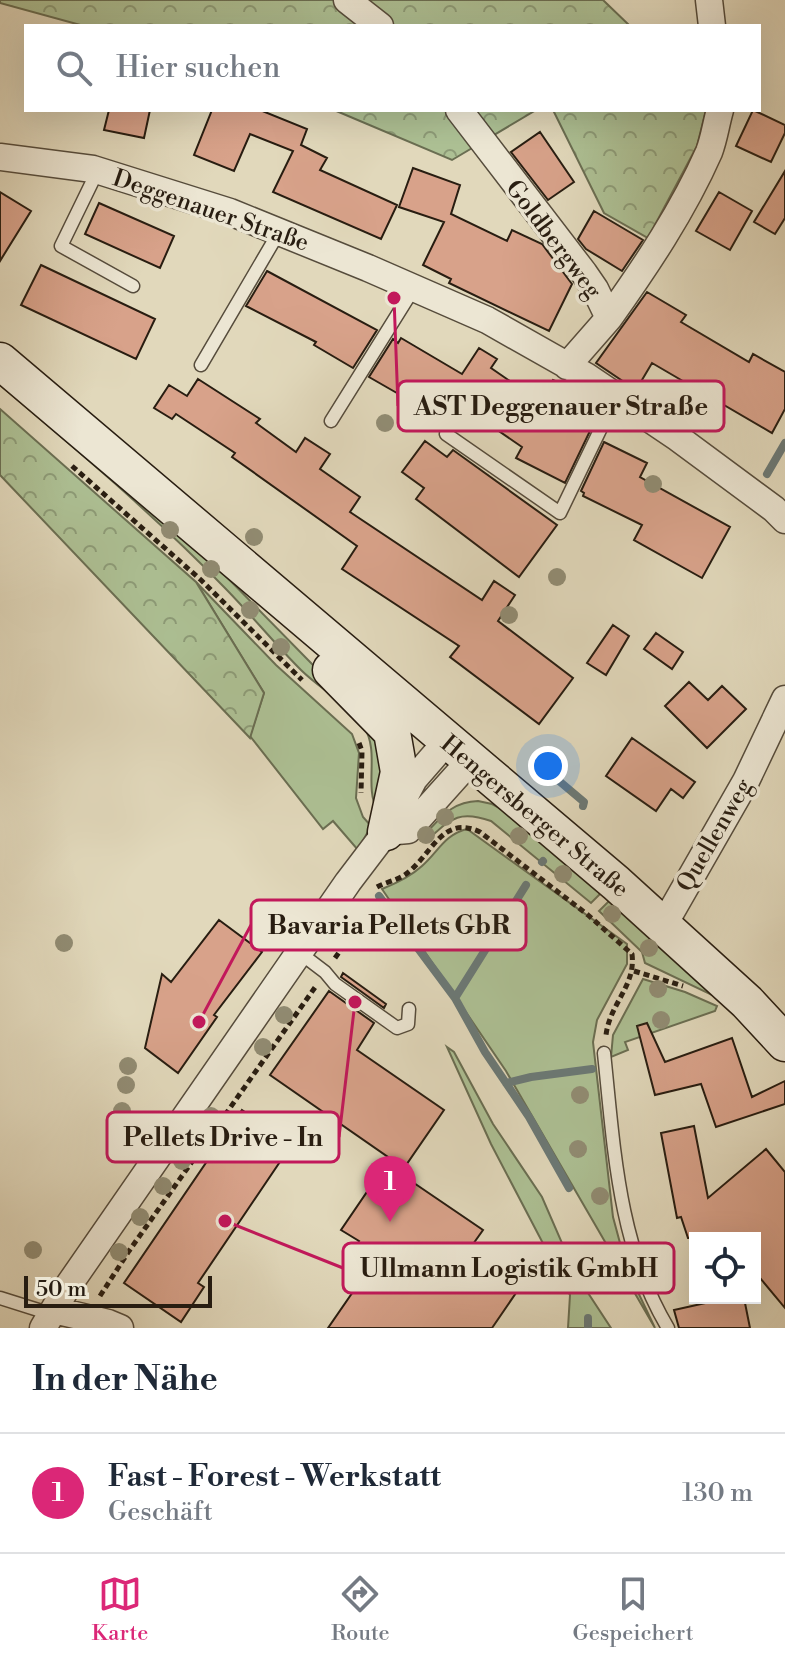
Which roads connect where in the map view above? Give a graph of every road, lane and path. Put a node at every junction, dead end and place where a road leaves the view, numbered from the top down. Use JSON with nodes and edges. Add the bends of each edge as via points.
{"nodes":[{"id":1,"x":347,"y":0,"type":"edge"},
{"id":2,"x":709,"y":0,"type":"edge"},
{"id":3,"x":377,"y":24,"type":"edge"},
{"id":4,"x":712,"y":24,"type":"edge"},
{"id":5,"x":461,"y":112,"type":"edge"},
{"id":6,"x":720,"y":112,"type":"edge"},
{"id":7,"x":0,"y":157,"type":"edge"},
{"id":8,"x":98,"y":170,"type":"junction"},
{"id":9,"x":279,"y":232,"type":"junction"},
{"id":10,"x":133,"y":286,"type":"dead end"},
{"id":11,"x":414,"y":288,"type":"junction"},
{"id":12,"x":609,"y":318,"type":"junction"},
{"id":13,"x":0,"y":361,"type":"edge"},
{"id":14,"x":201,"y":365,"type":"dead end"},
{"id":15,"x":567,"y":366,"type":"junction"},
{"id":16,"x":616,"y":397,"type":"junction"},
{"id":17,"x":331,"y":421,"type":"dead end"},
{"id":18,"x":446,"y":434,"type":"dead end"},
{"id":19,"x":71,"y":464,"type":"dead end"},
{"id":20,"x":785,"y":520,"type":"edge"},
{"id":21,"x":278,"y":596,"type":"junction"},
{"id":22,"x":304,"y":682,"type":"dead end"},
{"id":23,"x":785,"y":699,"type":"edge"},
{"id":24,"x":358,"y":740,"type":"dead end"},
{"id":25,"x":459,"y":751,"type":"junction"},
{"id":26,"x":361,"y":804,"type":"dead end"},
{"id":27,"x":386,"y":832,"type":"junction"},
{"id":28,"x":371,"y":896,"type":"dead end"},
{"id":29,"x":364,"y":906,"type":"dead end"},
{"id":30,"x":663,"y":926,"type":"junction"},
{"id":31,"x":300,"y":953,"type":"junction"},
{"id":32,"x":325,"y":972,"type":"junction"},
{"id":33,"x":409,"y":1009,"type":"dead end"},
{"id":34,"x":785,"y":1043,"type":"edge"},
{"id":35,"x":604,"y":1053,"type":"joint"},
{"id":36,"x":0,"y":1298,"type":"edge"},
{"id":37,"x":49,"y":1317,"type":"edge"},
{"id":38,"x":87,"y":1317,"type":"junction"},
{"id":39,"x":120,"y":1328,"type":"edge"},
{"id":40,"x":668,"y":1328,"type":"edge"}],
"edges":[{"from":1,"to":3,"type":"street"},
{"from":2,"to":4,"type":"street"},
{"from":5,"to":12,"type":"street","name":"Goldbergweg","via":[[584,273]]},
{"from":6,"to":12,"type":"street","via":[[697,175],[646,266]]},
{"from":7,"to":8,"type":"street","name":"Deggenauer Straße"},
{"from":8,"to":9,"type":"street","name":"Deggenauer Straße"},
{"from":8,"to":10,"type":"lane","via":[[61,246]]},
{"from":9,"to":11,"type":"street","name":"Deggenauer Straße"},
{"from":9,"to":14,"type":"lane"},
{"from":11,"to":15,"type":"street","name":"Deggenauer Straße","via":[[487,320]]},
{"from":11,"to":17,"type":"lane"},
{"from":12,"to":15,"type":"street","name":"Goldbergweg"},
{"from":13,"to":21,"type":"main road","name":"Hengersberger Straße"},
{"from":15,"to":16,"type":"street","name":"Deggenauer Straße"},
{"from":16,"to":18,"type":"lane","via":[[560,513]]},
{"from":16,"to":20,"type":"street","name":"Deggenauer Straße"},
{"from":19,"to":22,"type":"path","via":[[201,580]]},
{"from":21,"to":25,"type":"main road","name":"Hengersberger Straße"},
{"from":21,"to":27,"type":"main road","name":"Hengersberger Straße","via":[[290,631],[392,732],[399,772]]},
{"from":23,"to":30,"type":"street","name":"Quellenweg","via":[[746,781]]},
{"from":24,"to":26,"type":"path"},
{"from":25,"to":27,"type":"street","via":[[408,830]]},
{"from":25,"to":30,"type":"main road","name":"Hengersberger Straße"},
{"from":27,"to":31,"type":"street"},
{"from":28,"to":35,"type":"path","via":[[379,885],[406,874],[452,828],[467,826],[480,832],[632,954],[634,971],[615,1005]]},
{"from":29,"to":32,"type":"path","via":[[357,927]]},
{"from":30,"to":34,"type":"main road","name":"Hengersberger Straße"},
{"from":31,"to":32,"type":"lane"},
{"from":31,"to":37,"type":"street"},
{"from":32,"to":33,"type":"lane","via":[[397,1028],[408,1024]]},
{"from":32,"to":38,"type":"path"},
{"from":35,"to":40,"type":"lane","via":[[632,1250]]},
{"from":36,"to":37,"type":"lane"},
{"from":37,"to":38,"type":"street"},
{"from":38,"to":39,"type":"street"}]}
